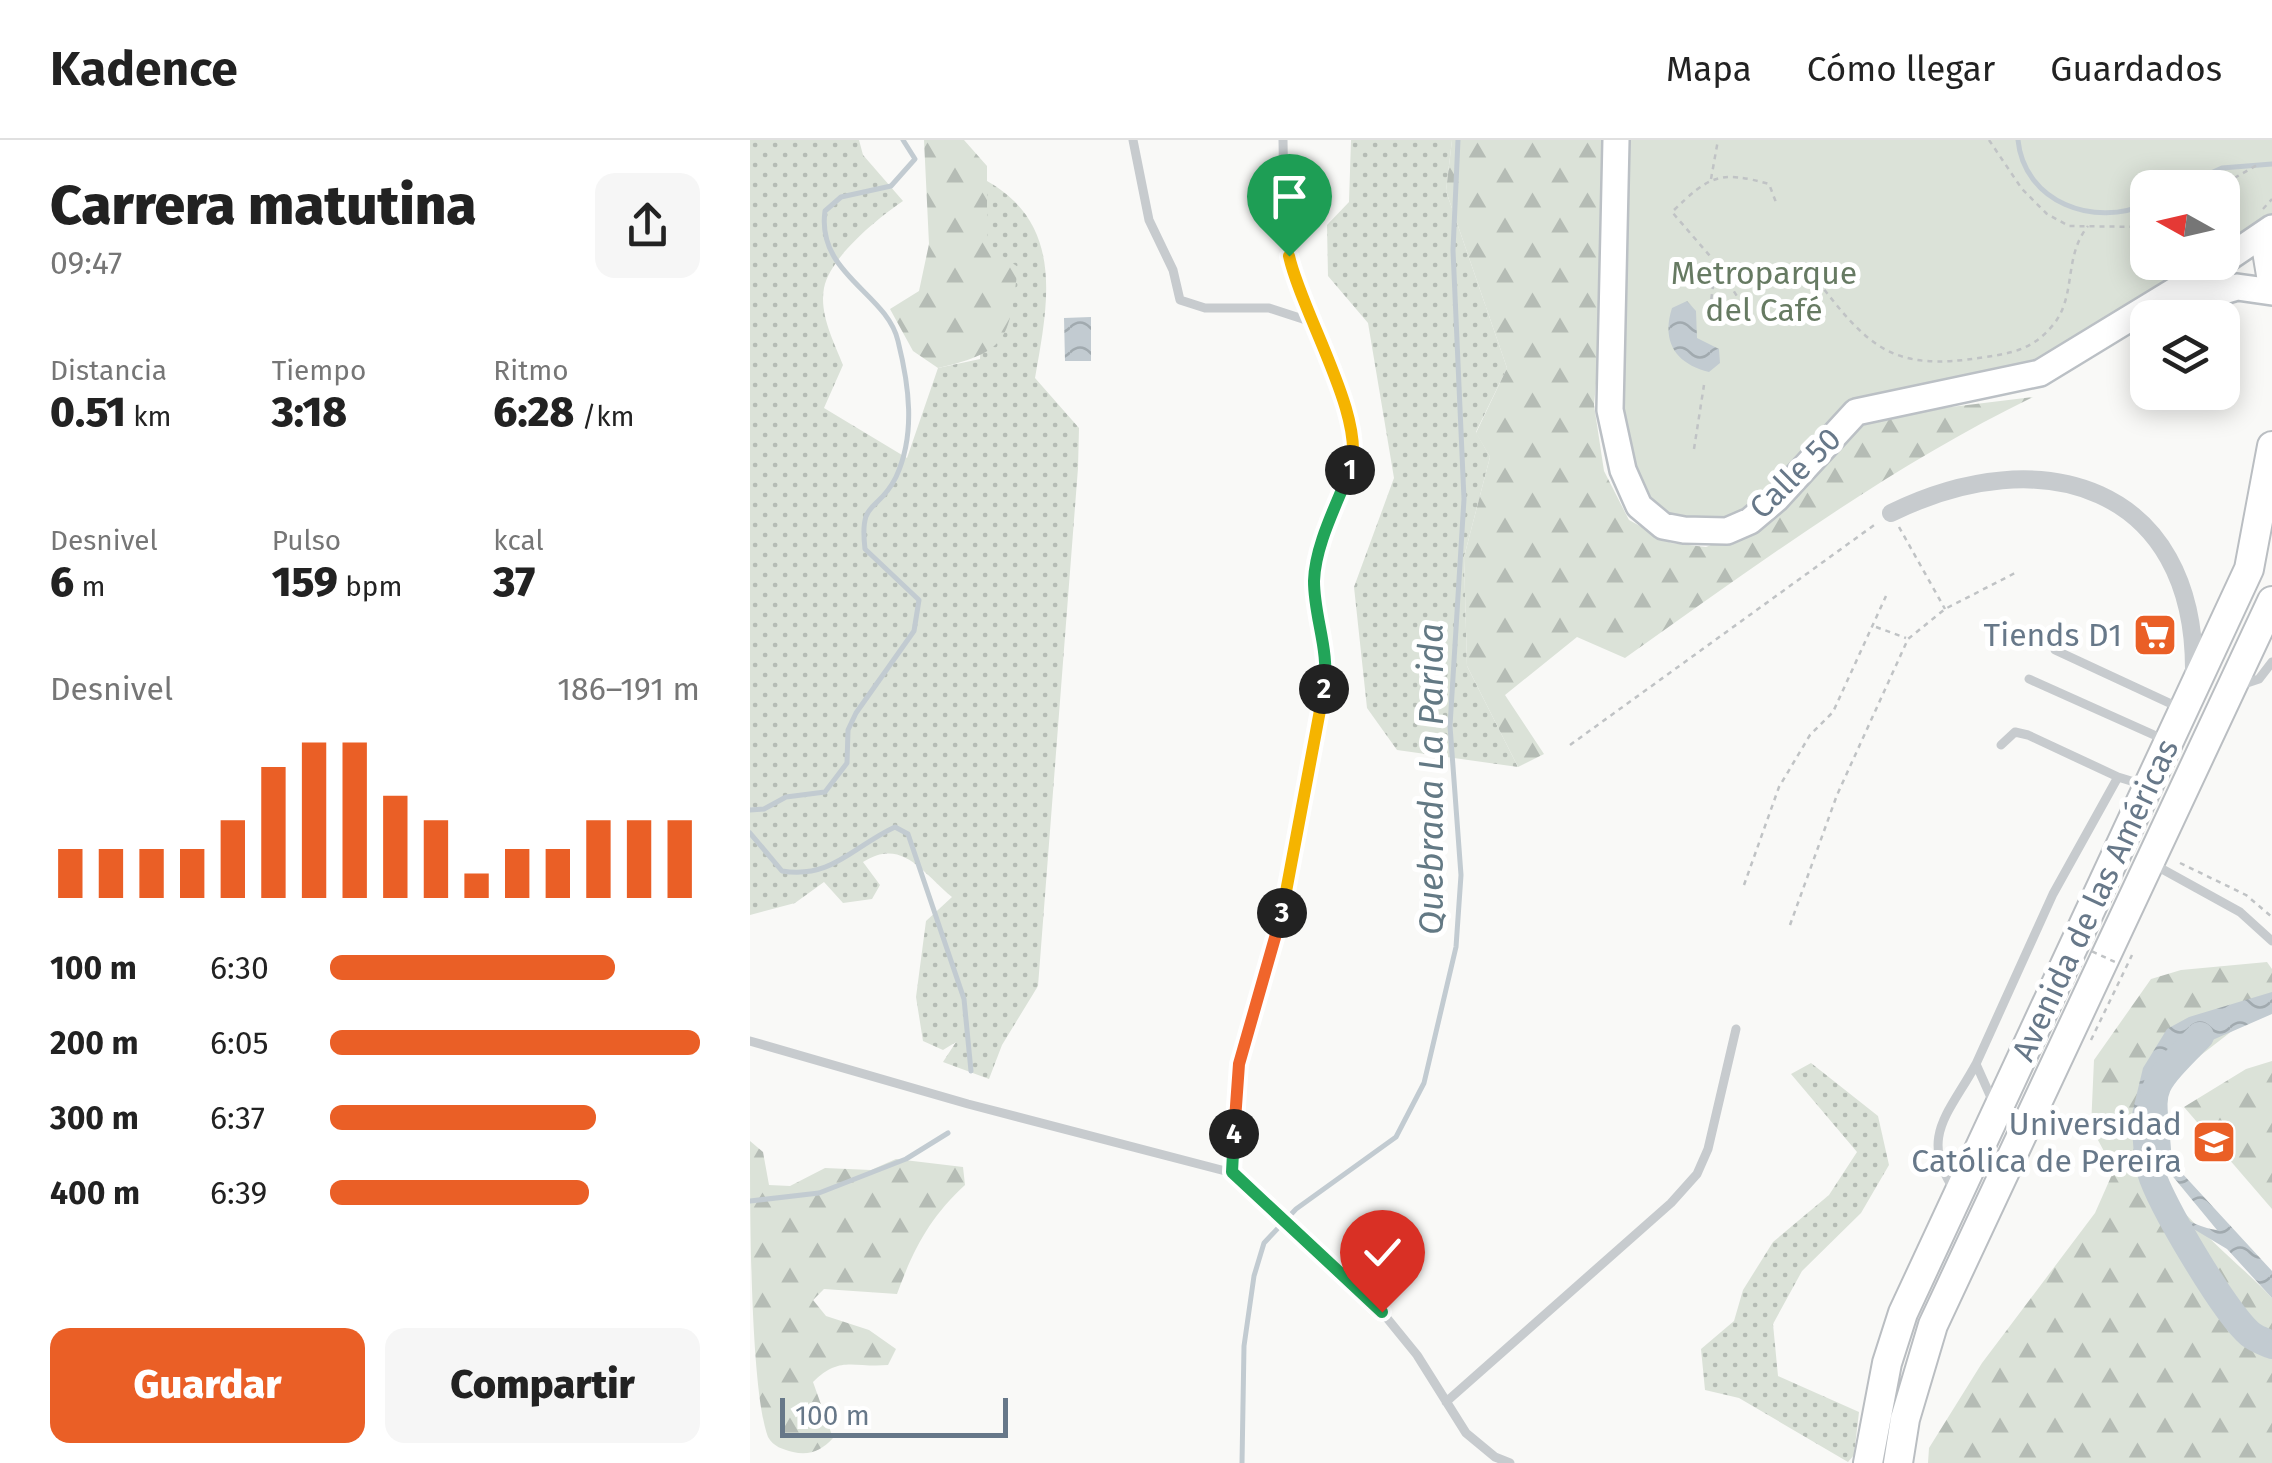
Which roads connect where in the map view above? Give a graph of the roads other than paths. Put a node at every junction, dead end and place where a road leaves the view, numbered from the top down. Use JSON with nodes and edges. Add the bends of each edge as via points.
{"nodes":[{"id":1,"x":1133,"y":140,"type":"edge"},
{"id":2,"x":1283,"y":140,"type":"edge"},
{"id":3,"x":1616,"y":140,"type":"edge"},
{"id":4,"x":2272,"y":230,"type":"edge"},
{"id":5,"x":2240,"y":250,"type":"edge"},
{"id":6,"x":2194,"y":280,"type":"edge"},
{"id":7,"x":2272,"y":280,"type":"edge"},
{"id":8,"x":2272,"y":292,"type":"edge"},
{"id":9,"x":1309,"y":320,"type":"junction"},
{"id":10,"x":2129,"y":322,"type":"junction"},
{"id":11,"x":2272,"y":446,"type":"edge"},
{"id":12,"x":1891,"y":513,"type":"road end"},
{"id":13,"x":2272,"y":601,"type":"edge"},
{"id":14,"x":2207,"y":634,"type":"junction"},
{"id":15,"x":2055,"y":650,"type":"dead end"},
{"id":16,"x":2272,"y":662,"type":"edge"},
{"id":17,"x":2029,"y":679,"type":"dead end"},
{"id":18,"x":2231,"y":688,"type":"junction"},
{"id":19,"x":2188,"y":696,"type":"junction"},
{"id":20,"x":2168,"y":741,"type":"junction"},
{"id":21,"x":2001,"y":745,"type":"dead end"},
{"id":22,"x":2118,"y":777,"type":"junction"},
{"id":23,"x":2146,"y":786,"type":"junction"},
{"id":24,"x":2153,"y":857,"type":"junction"},
{"id":25,"x":2272,"y":941,"type":"edge"},
{"id":26,"x":1736,"y":1029,"type":"dead end"},
{"id":27,"x":750,"y":1041,"type":"edge"},
{"id":28,"x":1976,"y":1064,"type":"junction"},
{"id":29,"x":1997,"y":1112,"type":"junction"},
{"id":30,"x":1232,"y":1172,"type":"junction"},
{"id":31,"x":1958,"y":1194,"type":"junction"},
{"id":32,"x":1446,"y":1402,"type":"junction"},
{"id":33,"x":1510,"y":1463,"type":"edge"},
{"id":34,"x":1868,"y":1463,"type":"edge"},
{"id":35,"x":1898,"y":1463,"type":"edge"}],
"edges":[{"from":1,"to":9,"type":"lane","via":[[1148,220],[1180,300],[1205,308],[1269,308]]},
{"from":2,"to":9,"type":"lane","via":[[1286,234]]},
{"from":3,"to":10,"type":"street","name":"Calle 50","via":[[1610,410],[1622,470],[1638,506],[1663,526],[1704,533],[1750,521],[1856,412],[2040,373]]},
{"from":4,"to":5,"type":"street","name":"Calle 50"},
{"from":4,"to":7,"type":"main road"},
{"from":6,"to":10,"type":"street","name":"Calle 50"},
{"from":8,"to":10,"type":"street","name":"Calle 50","via":[[2218,290]]},
{"from":9,"to":30,"type":"lane","via":[[1353,422],[1356,453],[1317,553],[1314,588],[1325,682],[1274,952],[1239,1064]]},
{"from":11,"to":14,"type":"main road","name":"Avenida de las Américas","via":[[2249,569]]},
{"from":12,"to":14,"type":"street","via":[[1971,482],[2024,478],[2103,493],[2153,530]]},
{"from":13,"to":18,"type":"main road","name":"Avenida de las Américas"},
{"from":14,"to":19,"type":"main road","name":"Avenida de las Américas"},
{"from":15,"to":19,"type":"lane","via":[[2118,685]]},
{"from":16,"to":18,"type":"lane","via":[[2259,679]]},
{"from":17,"to":20,"type":"lane"},
{"from":18,"to":24,"type":"main road","name":"Avenida de las Américas"},
{"from":19,"to":20,"type":"main road","name":"Avenida de las Américas"},
{"from":20,"to":23,"type":"main road","name":"Avenida de las Américas"},
{"from":21,"to":22,"type":"lane","via":[[2015,732],[2028,735]]},
{"from":22,"to":23,"type":"lane"},
{"from":22,"to":28,"type":"lane","via":[[2053,894]]},
{"from":23,"to":29,"type":"main road","name":"Avenida de las Américas"},
{"from":24,"to":25,"type":"lane","via":[[2240,912]]},
{"from":24,"to":35,"type":"main road","name":"Avenida de las Américas","via":[[1933,1324]]},
{"from":26,"to":32,"type":"lane","via":[[1696,1174],[1671,1204]]},
{"from":27,"to":30,"type":"lane"},
{"from":28,"to":29,"type":"lane"},
{"from":28,"to":31,"type":"lane","via":[[1937,1138],[1940,1168]]},
{"from":29,"to":31,"type":"main road","name":"Avenida de las Américas"},
{"from":30,"to":32,"type":"lane","via":[[1382,1312]]},
{"from":31,"to":34,"type":"main road","name":"Avenida de las Américas","via":[[1903,1313]]},
{"from":32,"to":33,"type":"lane","via":[[1475,1442]]}]}
